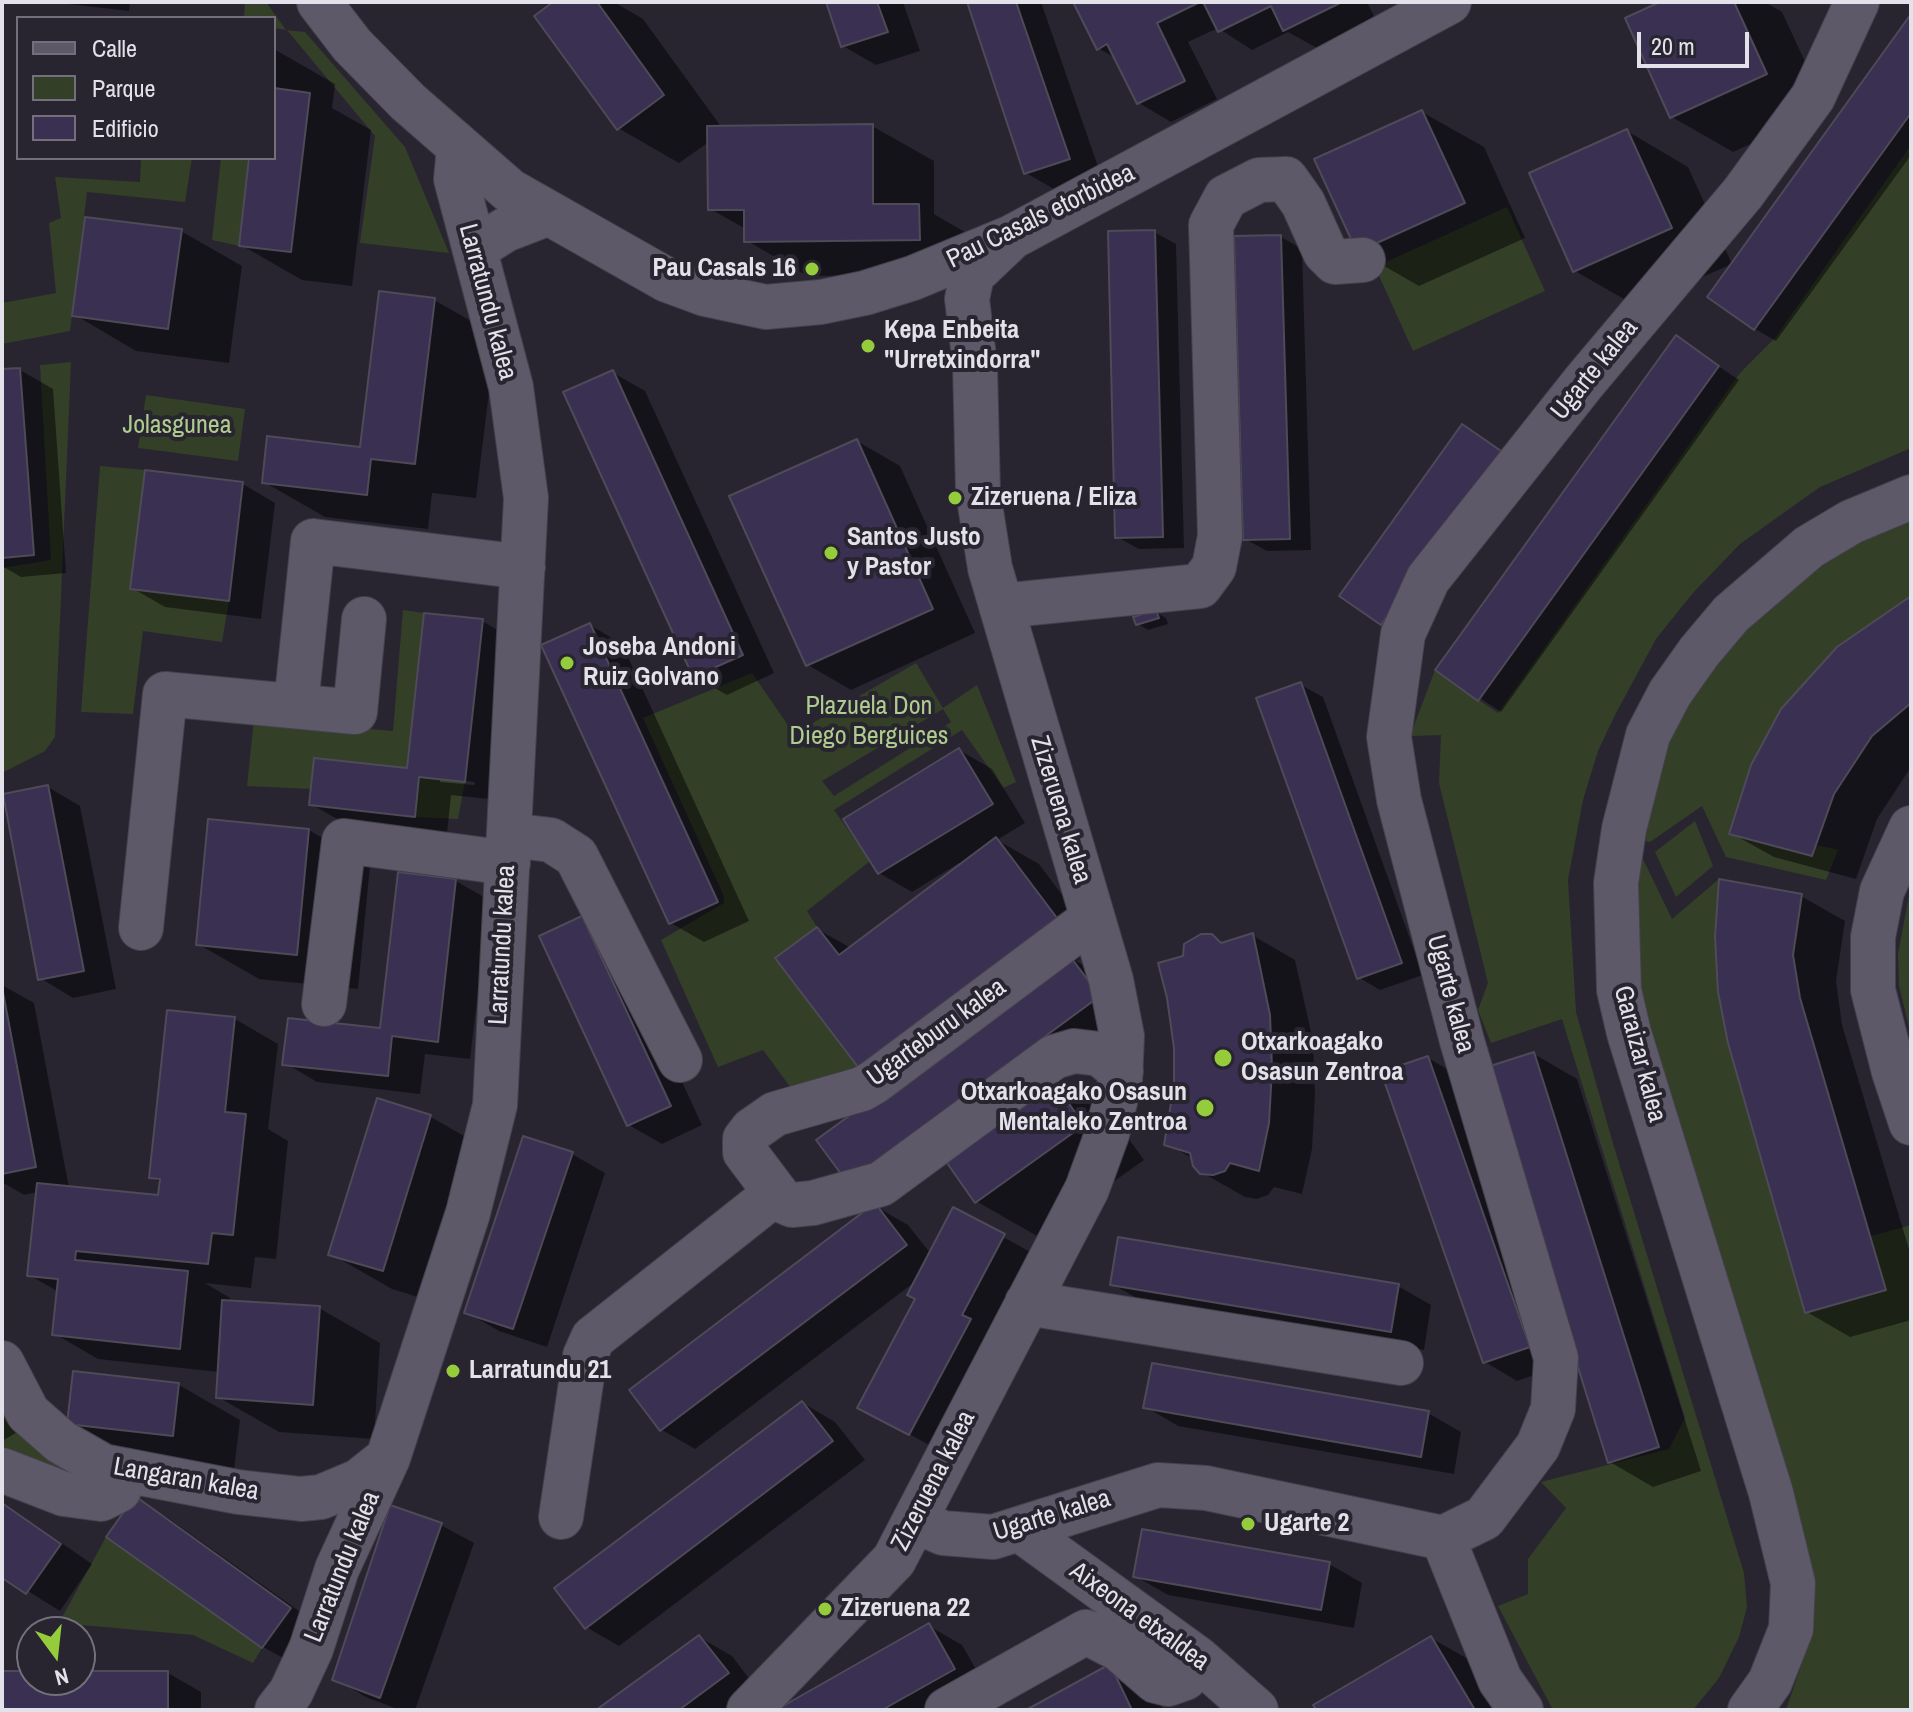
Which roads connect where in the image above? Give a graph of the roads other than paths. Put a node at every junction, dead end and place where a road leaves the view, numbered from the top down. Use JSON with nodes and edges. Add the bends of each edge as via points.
{"nodes":[{"id":1,"x":319,"y":2,"type":"edge"},
{"id":2,"x":1449,"y":2,"type":"edge"},
{"id":3,"x":1857,"y":2,"type":"edge"},
{"id":4,"x":459,"y":148,"type":"junction"},
{"id":5,"x":549,"y":213,"type":"junction"},
{"id":6,"x":1012,"y":237,"type":"junction"},
{"id":7,"x":475,"y":249,"type":"junction"},
{"id":8,"x":1363,"y":260,"type":"dead end"},
{"id":9,"x":913,"y":278,"type":"junction"},
{"id":10,"x":967,"y":299,"type":"junction"},
{"id":11,"x":1911,"y":497,"type":"edge"},
{"id":12,"x":523,"y":567,"type":"junction"},
{"id":13,"x":1001,"y":606,"type":"junction"},
{"id":14,"x":364,"y":619,"type":"dead end"},
{"id":15,"x":296,"y":705,"type":"junction"},
{"id":16,"x":1911,"y":828,"type":"edge"},
{"id":17,"x":508,"y":849,"type":"junction"},
{"id":18,"x":1092,"y":919,"type":"junction"},
{"id":19,"x":141,"y":928,"type":"dead end"},
{"id":20,"x":324,"y":1004,"type":"dead end"},
{"id":21,"x":680,"y":1060,"type":"dead end"},
{"id":22,"x":1121,"y":1071,"type":"junction"},
{"id":23,"x":1911,"y":1123,"type":"edge"},
{"id":24,"x":776,"y":1193,"type":"junction"},
{"id":25,"x":1027,"y":1303,"type":"junction"},
{"id":26,"x":2,"y":1363,"type":"edge"},
{"id":27,"x":1401,"y":1363,"type":"dead end"},
{"id":28,"x":388,"y":1458,"type":"junction"},
{"id":29,"x":2,"y":1470,"type":"edge"},
{"id":30,"x":125,"y":1471,"type":"junction"},
{"id":31,"x":321,"y":1497,"type":"junction"},
{"id":32,"x":561,"y":1517,"type":"dead end"},
{"id":33,"x":916,"y":1521,"type":"junction"},
{"id":34,"x":1019,"y":1529,"type":"junction"},
{"id":35,"x":1443,"y":1538,"type":"junction"},
{"id":36,"x":337,"y":1569,"type":"junction"},
{"id":37,"x":1185,"y":1678,"type":"dead end"},
{"id":38,"x":277,"y":1710,"type":"edge"},
{"id":39,"x":749,"y":1710,"type":"edge"},
{"id":40,"x":947,"y":1710,"type":"edge"},
{"id":41,"x":1256,"y":1710,"type":"edge"},
{"id":42,"x":1521,"y":1710,"type":"edge"},
{"id":43,"x":1750,"y":1710,"type":"edge"}],
"edges":[{"from":1,"to":4,"type":"street","name":"Pau Casals etorbidea","via":[[352,45]]},
{"from":2,"to":6,"type":"street","name":"Pau Casals etorbidea"},
{"from":3,"to":35,"type":"street","name":"Ugarte kalea","via":[[1813,97],[1743,193],[1428,579],[1403,634],[1389,737],[1399,800],[1459,1033],[1556,1358],[1553,1409],[1538,1446],[1484,1518]]},
{"from":4,"to":5,"type":"street","name":"Pau Casals etorbidea","via":[[510,191]]},
{"from":4,"to":7,"type":"street","name":"Larratundu kalea","via":[[456,179]]},
{"from":5,"to":7,"type":"street"},
{"from":5,"to":9,"type":"street","name":"Pau Casals etorbidea","via":[[667,280],[766,307],[821,302]]},
{"from":6,"to":9,"type":"street","name":"Pau Casals etorbidea"},
{"from":6,"to":10,"type":"street","via":[[972,275]]},
{"from":7,"to":12,"type":"street","name":"Larratundu kalea","via":[[522,447]]},
{"from":8,"to":13,"type":"street","via":[[1335,262],[1325,252],[1286,179],[1259,180],[1226,197],[1211,225],[1220,536],[1214,567],[1200,586]]},
{"from":9,"to":10,"type":"street","via":[[941,282]]},
{"from":10,"to":13,"type":"street","name":"Zizeruena kalea","via":[[975,365],[978,492]]},
{"from":11,"to":43,"type":"street","name":"Garaizar kalea","via":[[1863,516],[1809,547],[1731,614],[1699,652],[1648,735],[1616,883],[1619,990],[1629,1033],[1771,1493],[1793,1583],[1791,1629],[1770,1682]]},
{"from":12,"to":15,"type":"street","via":[[313,541]]},
{"from":12,"to":17,"type":"street","name":"Larratundu kalea"},
{"from":13,"to":18,"type":"street","name":"Zizeruena kalea"},
{"from":14,"to":15,"type":"street","via":[[355,712]]},
{"from":15,"to":19,"type":"street","via":[[165,694]]},
{"from":16,"to":23,"type":"street","via":[[1882,891],[1873,937],[1873,990]]},
{"from":17,"to":20,"type":"street","via":[[344,841]]},
{"from":17,"to":21,"type":"street","via":[[551,840],[576,856]]},
{"from":17,"to":28,"type":"street","name":"Larratundu kalea","via":[[495,1105],[468,1213]]},
{"from":18,"to":22,"type":"street","name":"Zizeruena kalea","via":[[1122,1036]]},
{"from":18,"to":24,"type":"street","name":"Ugarteburu kalea","via":[[874,1082],[775,1114],[752,1130],[745,1152]]},
{"from":22,"to":24,"type":"street","via":[[1100,1054],[1074,1051],[1054,1057],[881,1184],[792,1205]]},
{"from":22,"to":25,"type":"street","name":"Zizeruena kalea","via":[[1087,1189]]},
{"from":24,"to":32,"type":"street","via":[[593,1338],[585,1356]]},
{"from":25,"to":27,"type":"street"},
{"from":25,"to":33,"type":"street","name":"Zizeruena kalea"},
{"from":26,"to":30,"type":"street","name":"Langaran kalea","via":[[28,1413],[61,1442],[103,1466]]},
{"from":28,"to":31,"type":"street","name":"Langaran kalea","via":[[359,1481]]},
{"from":28,"to":36,"type":"street","name":"Larratundu kalea"},
{"from":29,"to":30,"type":"street","via":[[64,1494],[101,1499],[119,1490]]},
{"from":30,"to":31,"type":"street","name":"Langaran kalea","via":[[238,1492]]},
{"from":31,"to":36,"type":"street","via":[[333,1515]]},
{"from":33,"to":34,"type":"street","name":"Ugarte kalea","via":[[967,1537]]},
{"from":33,"to":39,"type":"street","name":"Zizeruena kalea","via":[[894,1560]]},
{"from":34,"to":35,"type":"street","name":"Ugarte kalea","via":[[1158,1485],[1206,1488]]},
{"from":34,"to":41,"type":"street","name":"Aixeona etxaldea","via":[[1186,1650]]},
{"from":35,"to":42,"type":"street","via":[[1500,1680]]},
{"from":36,"to":38,"type":"street","name":"Larratundu kalea","via":[[311,1649]]},
{"from":37,"to":40,"type":"street","via":[[1168,1684],[1156,1681],[1119,1649],[1086,1632]]}]}
